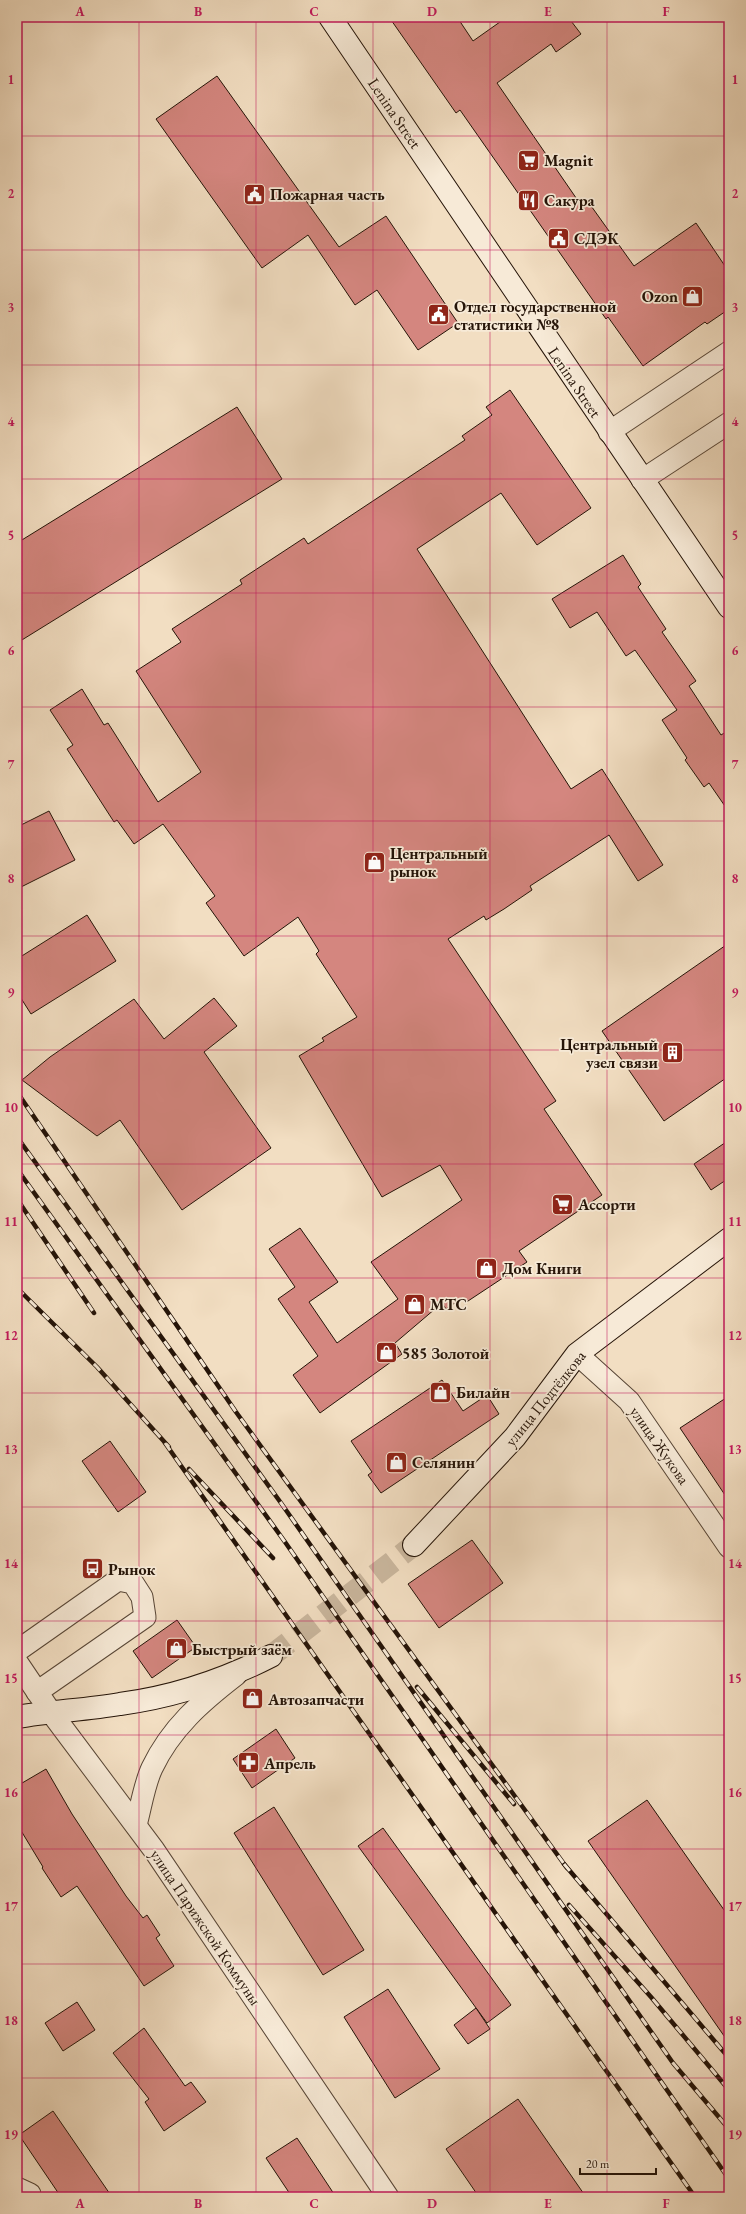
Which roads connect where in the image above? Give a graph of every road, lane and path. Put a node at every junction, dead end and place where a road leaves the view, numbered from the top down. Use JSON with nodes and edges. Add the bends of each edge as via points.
{"nodes":[{"id":1,"x":330,"y":17,"type":"edge"},
{"id":2,"x":729,"y":352,"type":"edge"},
{"id":3,"x":729,"y":423,"type":"edge"},
{"id":4,"x":609,"y":432,"type":"junction"},
{"id":5,"x":642,"y":480,"type":"junction"},
{"id":6,"x":729,"y":607,"type":"edge"},
{"id":7,"x":729,"y":1239,"type":"edge"},
{"id":8,"x":577,"y":1354,"type":"junction"},
{"id":9,"x":414,"y":1545,"type":"tunnel mouth"},
{"id":10,"x":729,"y":1547,"type":"edge"},
{"id":11,"x":17,"y":1651,"type":"edge"},
{"id":12,"x":271,"y":1656,"type":"tunnel mouth"},
{"id":13,"x":17,"y":1662,"type":"edge"},
{"id":14,"x":242,"y":1671,"type":"junction"},
{"id":15,"x":37,"y":1692,"type":"junction"},
{"id":16,"x":50,"y":1711,"type":"junction"},
{"id":17,"x":17,"y":1717,"type":"edge"},
{"id":18,"x":136,"y":1825,"type":"junction"},
{"id":19,"x":388,"y":2197,"type":"edge"}],
"edges":[{"from":1,"to":4,"type":"main road","name":"Lenina Street"},
{"from":2,"to":4,"type":"street"},
{"from":3,"to":5,"type":"street"},
{"from":4,"to":5,"type":"main road","name":"Lenina Street"},
{"from":5,"to":6,"type":"main road","name":"Lenina Street"},
{"from":7,"to":8,"type":"main road","name":"улица Подтёлкова"},
{"from":8,"to":9,"type":"main road","name":"улица Подтёлкова","via":[[515,1437]]},
{"from":8,"to":10,"type":"street","name":"улица Жукова","via":[[629,1401]]},
{"from":11,"to":15,"type":"street","via":[[118,1580],[133,1584],[142,1597],[145,1616]]},
{"from":12,"to":14,"type":"main road"},
{"from":13,"to":15,"type":"street","name":"улица Парижской Коммуны"},
{"from":14,"to":16,"type":"main road","via":[[158,1697],[120,1705]]},
{"from":14,"to":18,"type":"street","via":[[192,1711],[163,1748],[151,1770]]},
{"from":15,"to":16,"type":"street","name":"улица Парижской Коммуны"},
{"from":16,"to":17,"type":"main road"},
{"from":16,"to":18,"type":"street","name":"улица Парижской Коммуны"},
{"from":18,"to":19,"type":"street","name":"улица Парижской Коммуны"}]}
